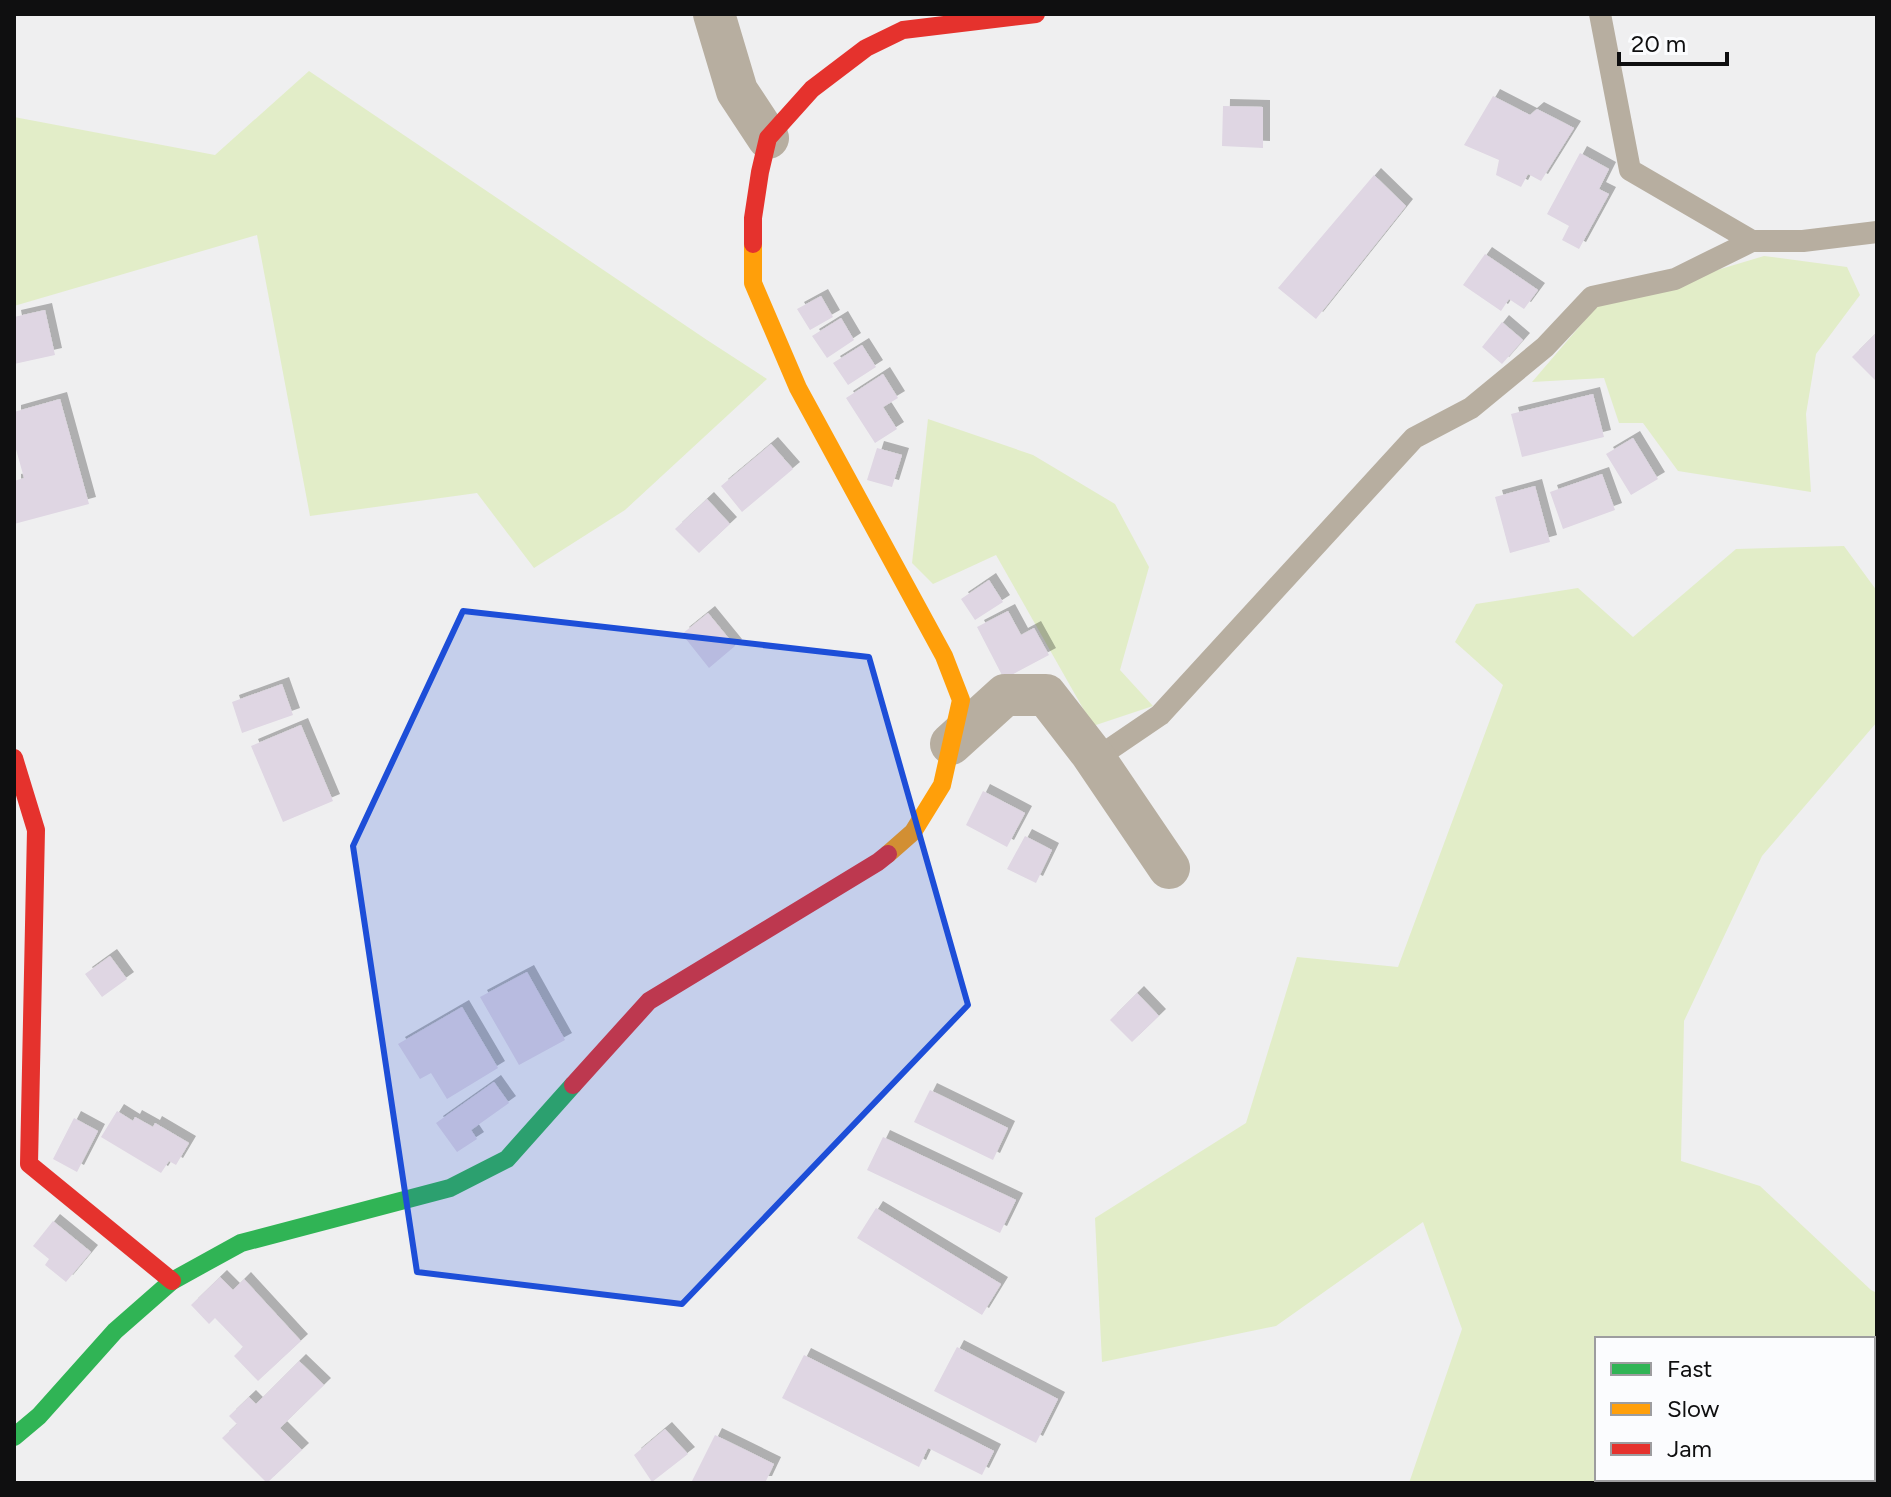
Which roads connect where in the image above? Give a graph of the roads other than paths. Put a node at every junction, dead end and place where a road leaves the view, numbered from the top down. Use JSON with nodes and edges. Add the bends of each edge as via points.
{"nodes":[{"id":1,"x":714,"y":14,"type":"edge"},
{"id":2,"x":1036,"y":14,"type":"edge"},
{"id":3,"x":1600,"y":14,"type":"edge"},
{"id":4,"x":897,"y":22,"type":"edge"},
{"id":5,"x":768,"y":138,"type":"junction"},
{"id":6,"x":1877,"y":232,"type":"edge"},
{"id":7,"x":1752,"y":241,"type":"junction"},
{"id":8,"x":951,"y":744,"type":"junction"},
{"id":9,"x":1091,"y":753,"type":"junction"},
{"id":10,"x":14,"y":758,"type":"edge"},
{"id":11,"x":1169,"y":868,"type":"dead end"},
{"id":12,"x":172,"y":1281,"type":"junction"},
{"id":13,"x":14,"y":1437,"type":"edge"}],
"edges":[{"from":1,"to":5,"type":"street","via":[[737,91]]},
{"from":2,"to":4,"type":"street"},
{"from":3,"to":7,"type":"lane","via":[[1630,170]]},
{"from":4,"to":5,"type":"street","via":[[812,89]]},
{"from":5,"to":8,"type":"street","via":[[753,218],[753,283],[798,388],[944,656],[961,700]]},
{"from":6,"to":7,"type":"lane"},
{"from":7,"to":9,"type":"lane","via":[[1675,279],[1592,297],[1545,347],[1471,408],[1414,438],[1160,715],[1110,749]]},
{"from":8,"to":9,"type":"street","via":[[1005,695],[1046,695]]},
{"from":8,"to":12,"type":"street","via":[[942,785],[913,832],[878,862],[649,1001],[507,1159],[450,1188],[241,1243]]},
{"from":9,"to":11,"type":"street"},
{"from":10,"to":12,"type":"street","via":[[36,830],[29,1164]]},
{"from":12,"to":13,"type":"street","via":[[115,1331]]}]}
